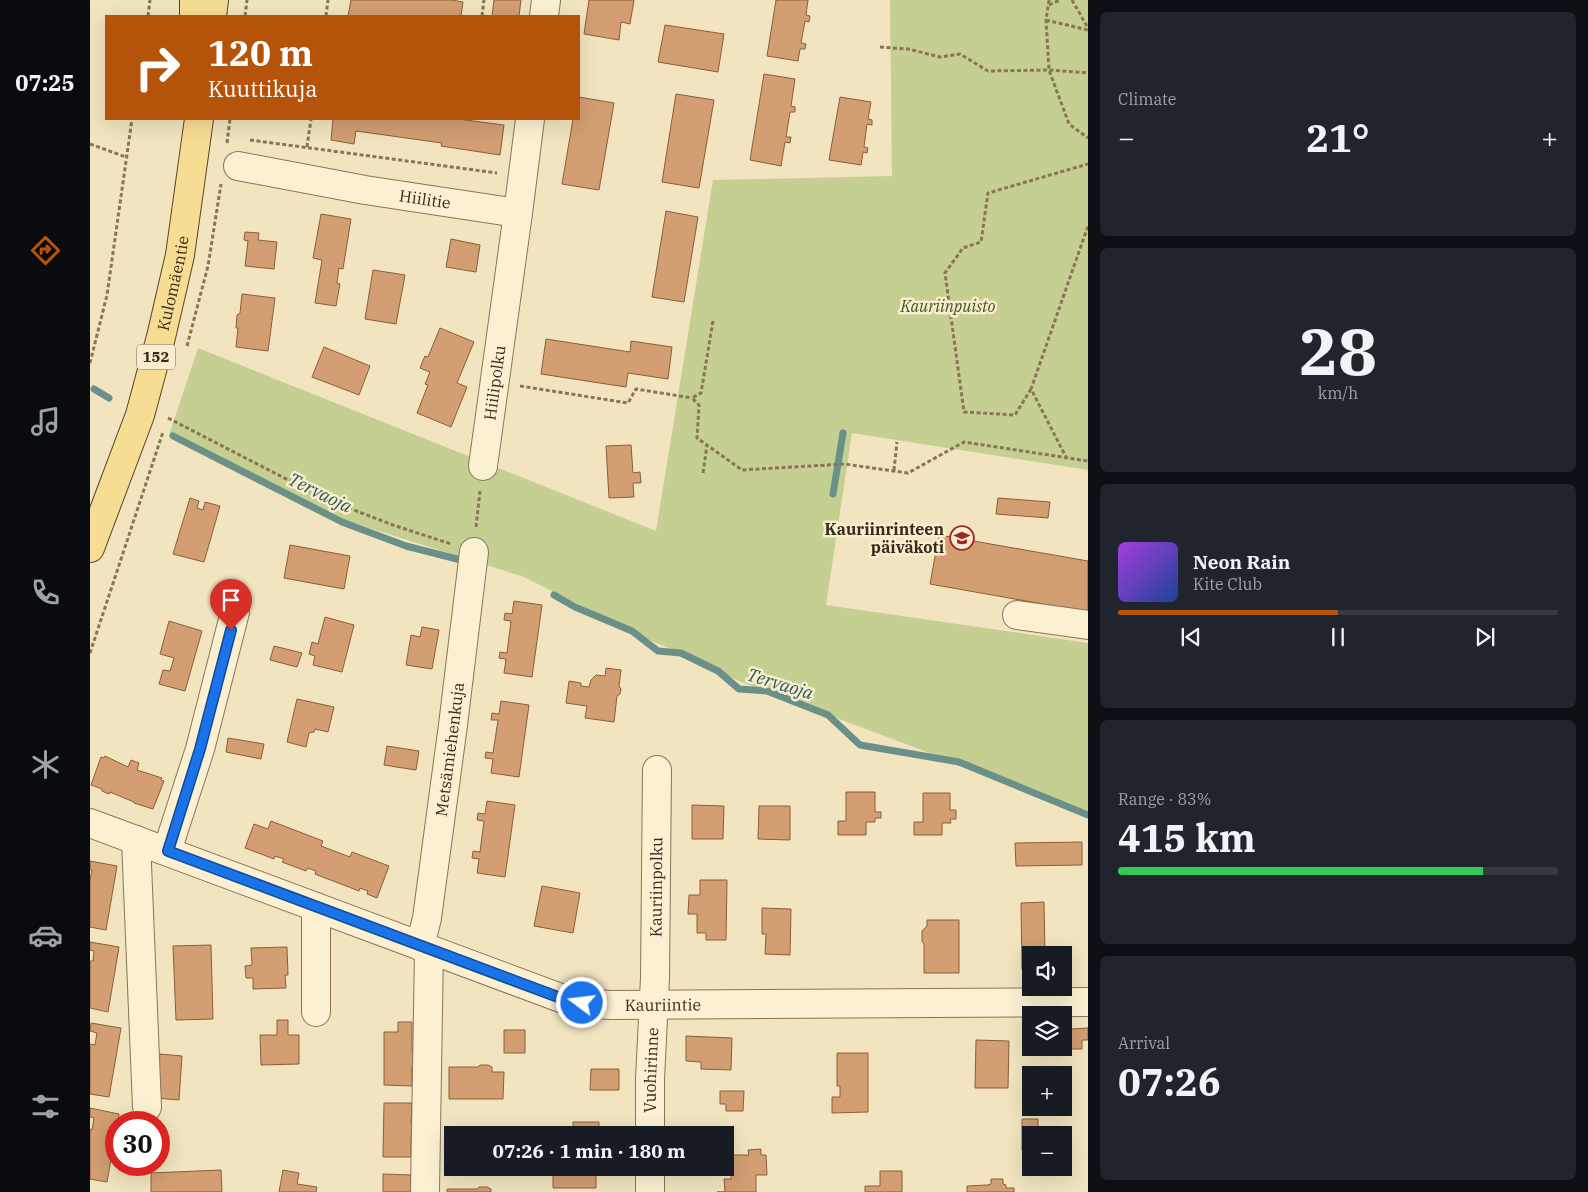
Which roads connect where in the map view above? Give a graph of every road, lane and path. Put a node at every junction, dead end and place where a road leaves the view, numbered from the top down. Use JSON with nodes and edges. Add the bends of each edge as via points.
{"nodes":[{"id":1,"x":150,"y":0,"type":"edge"},
{"id":2,"x":194,"y":0,"type":"edge"},
{"id":3,"x":214,"y":0,"type":"edge"},
{"id":4,"x":247,"y":0,"type":"edge"},
{"id":5,"x":328,"y":0,"type":"edge"},
{"id":6,"x":484,"y":0,"type":"edge"},
{"id":7,"x":546,"y":0,"type":"edge"},
{"id":8,"x":1049,"y":0,"type":"edge"},
{"id":9,"x":1060,"y":0,"type":"edge"},
{"id":10,"x":1072,"y":0,"type":"edge"},
{"id":11,"x":1049,"y":5,"type":"junction"},
{"id":12,"x":148,"y":15,"type":"edge"},
{"id":13,"x":194,"y":15,"type":"edge"},
{"id":14,"x":212,"y":15,"type":"edge"},
{"id":15,"x":244,"y":15,"type":"edge"},
{"id":16,"x":326,"y":15,"type":"edge"},
{"id":17,"x":482,"y":15,"type":"edge"},
{"id":18,"x":544,"y":15,"type":"edge"},
{"id":19,"x":1046,"y":20,"type":"junction"},
{"id":20,"x":1088,"y":29,"type":"edge"},
{"id":21,"x":880,"y":47,"type":"dead end"},
{"id":22,"x":1049,"y":70,"type":"junction"},
{"id":23,"x":1088,"y":73,"type":"edge"},
{"id":24,"x":132,"y":120,"type":"edge"},
{"id":25,"x":194,"y":120,"type":"edge"},
{"id":26,"x":199,"y":120,"type":"edge"},
{"id":27,"x":311,"y":120,"type":"edge"},
{"id":28,"x":530,"y":120,"type":"edge"},
{"id":29,"x":228,"y":138,"type":"dead end"},
{"id":30,"x":1088,"y":138,"type":"edge"},
{"id":31,"x":236,"y":139,"type":"dead end"},
{"id":32,"x":245,"y":140,"type":"dead end"},
{"id":33,"x":90,"y":144,"type":"edge"},
{"id":34,"x":307,"y":147,"type":"junction"},
{"id":35,"x":126,"y":157,"type":"junction"},
{"id":36,"x":194,"y":158,"type":"junction"},
{"id":37,"x":1088,"y":164,"type":"edge"},
{"id":38,"x":238,"y":166,"type":"dead end"},
{"id":39,"x":502,"y":174,"type":"dead end"},
{"id":40,"x":518,"y":214,"type":"junction"},
{"id":41,"x":1088,"y":226,"type":"edge"},
{"id":42,"x":713,"y":321,"type":"dead end"},
{"id":43,"x":90,"y":362,"type":"edge"},
{"id":44,"x":494,"y":383,"type":"junction"},
{"id":45,"x":1031,"y":389,"type":"junction"},
{"id":46,"x":692,"y":398,"type":"junction"},
{"id":47,"x":168,"y":418,"type":"dead end"},
{"id":48,"x":897,"y":442,"type":"dead end"},
{"id":49,"x":707,"y":445,"type":"junction"},
{"id":50,"x":1068,"y":459,"type":"junction"},
{"id":51,"x":1088,"y":461,"type":"edge"},
{"id":52,"x":483,"y":466,"type":"joint"},
{"id":53,"x":894,"y":470,"type":"junction"},
{"id":54,"x":703,"y":473,"type":"dead end"},
{"id":55,"x":90,"y":548,"type":"edge"},
{"id":56,"x":474,"y":552,"type":"junction"},
{"id":57,"x":235,"y":612,"type":"dead end"},
{"id":58,"x":1017,"y":615,"type":"dead end"},
{"id":59,"x":1088,"y":625,"type":"edge"},
{"id":60,"x":657,"y":770,"type":"dead end"},
{"id":61,"x":90,"y":823,"type":"edge"},
{"id":62,"x":136,"y":840,"type":"junction"},
{"id":63,"x":168,"y":851,"type":"junction"},
{"id":64,"x":316,"y":907,"type":"junction"},
{"id":65,"x":425,"y":948,"type":"junction"},
{"id":66,"x":1088,"y":1002,"type":"edge"},
{"id":67,"x":654,"y":1004,"type":"junction"},
{"id":68,"x":316,"y":1012,"type":"dead end"},
{"id":69,"x":147,"y":1107,"type":"dead end"},
{"id":70,"x":650,"y":1126,"type":"edge"},
{"id":71,"x":650,"y":1176,"type":"edge"},
{"id":72,"x":425,"y":1192,"type":"edge"},
{"id":73,"x":650,"y":1192,"type":"edge"}],
"edges":[{"from":1,"to":12,"type":"path"},
{"from":2,"to":13,"type":"main road"},
{"from":3,"to":14,"type":"main road"},
{"from":4,"to":15,"type":"path"},
{"from":5,"to":16,"type":"path"},
{"from":6,"to":17,"type":"path"},
{"from":7,"to":18,"type":"street"},
{"from":8,"to":11,"type":"path"},
{"from":9,"to":11,"type":"path"},
{"from":10,"to":20,"type":"path"},
{"from":11,"to":19,"type":"path"},
{"from":19,"to":20,"type":"path"},
{"from":19,"to":22,"type":"path"},
{"from":21,"to":22,"type":"path","via":[[940,57],[960,54],[988,71]]},
{"from":22,"to":23,"type":"path"},
{"from":22,"to":30,"type":"path","via":[[1069,124]]},
{"from":24,"to":35,"type":"path"},
{"from":25,"to":36,"type":"main road","name":"Kulomäentie","number":"152"},
{"from":26,"to":36,"type":"main road","name":"Kulomäentie","number":"152"},
{"from":27,"to":34,"type":"path"},
{"from":28,"to":40,"type":"street"},
{"from":29,"to":31,"type":"path"},
{"from":32,"to":34,"type":"path"},
{"from":33,"to":35,"type":"path"},
{"from":34,"to":39,"type":"path"},
{"from":35,"to":43,"type":"path","via":[[107,295]]},
{"from":36,"to":55,"type":"main road","name":"Kulomäentie","number":"152","via":[[180,255],[161,337],[140,414]]},
{"from":37,"to":45,"type":"path","via":[[988,193],[981,242],[963,248],[945,273],[964,412],[1015,415]]},
{"from":38,"to":40,"type":"street","name":"Hiilitie"},
{"from":40,"to":44,"type":"street","name":"Hiilipolku"},
{"from":41,"to":45,"type":"path"},
{"from":42,"to":46,"type":"path","via":[[701,392]]},
{"from":44,"to":46,"type":"path","via":[[628,403],[636,389]]},
{"from":44,"to":52,"type":"street","name":"Hiilipolku"},
{"from":45,"to":50,"type":"path"},
{"from":46,"to":49,"type":"path","via":[[699,405],[697,438]]},
{"from":47,"to":56,"type":"path","via":[[324,499]]},
{"from":48,"to":53,"type":"path"},
{"from":49,"to":53,"type":"path","via":[[742,470],[834,463]]},
{"from":49,"to":54,"type":"path"},
{"from":50,"to":51,"type":"path"},
{"from":50,"to":53,"type":"path","via":[[964,442],[908,472]]},
{"from":52,"to":56,"type":"path"},
{"from":56,"to":65,"type":"street","name":"Metsämiehenkuja"},
{"from":57,"to":63,"type":"street","via":[[200,749]]},
{"from":58,"to":59,"type":"street"},
{"from":60,"to":67,"type":"street","name":"Kauriinpolku"},
{"from":61,"to":62,"type":"street","name":"Kauriintie"},
{"from":62,"to":63,"type":"street","name":"Kauriintie"},
{"from":62,"to":69,"type":"street"},
{"from":63,"to":64,"type":"street","name":"Kauriintie"},
{"from":64,"to":65,"type":"street","name":"Kauriintie"},
{"from":64,"to":68,"type":"street"},
{"from":65,"to":67,"type":"street","name":"Kauriintie","via":[[566,1000],[610,1005]]},
{"from":65,"to":72,"type":"street","name":"Metsämiehenkuja"},
{"from":66,"to":67,"type":"street","name":"Kauriintie"},
{"from":67,"to":70,"type":"street","name":"Vuohirinne"},
{"from":71,"to":73,"type":"street"}]}
